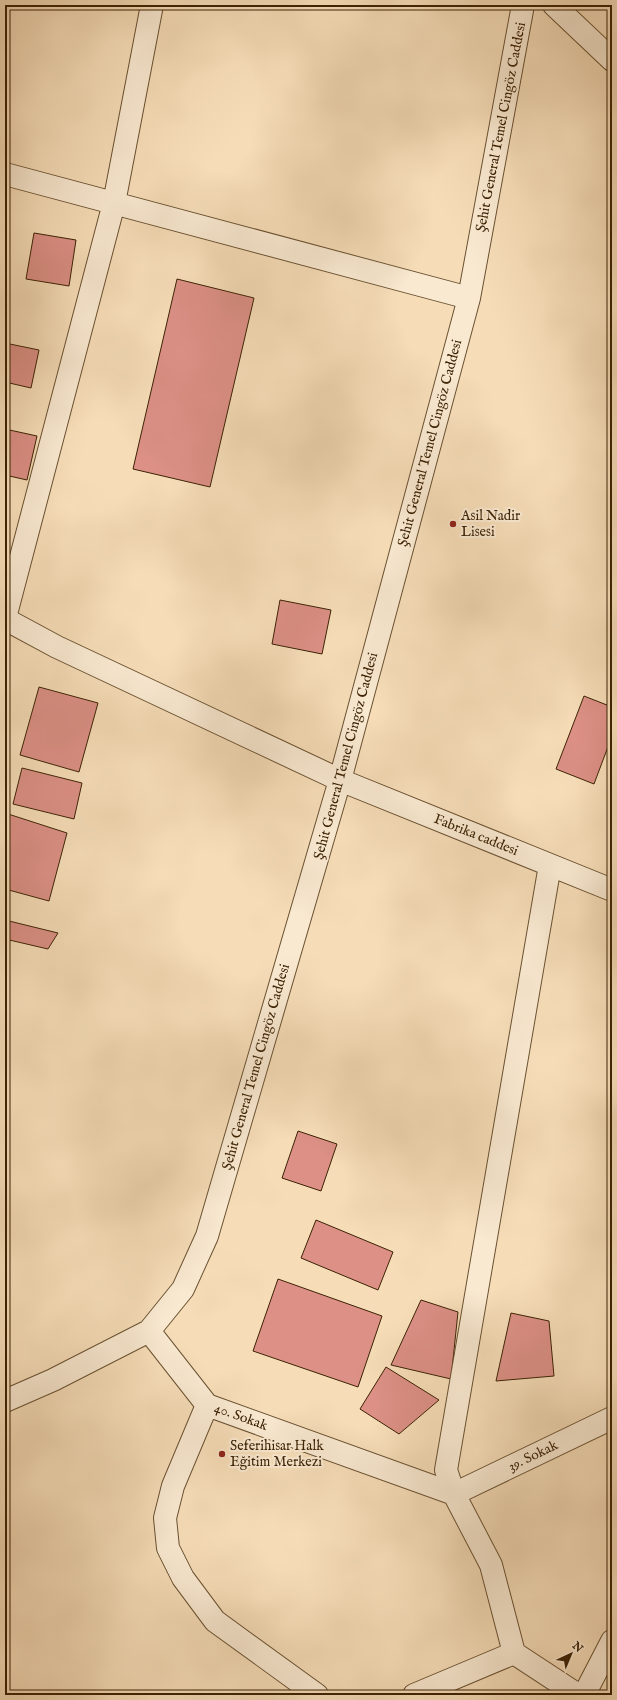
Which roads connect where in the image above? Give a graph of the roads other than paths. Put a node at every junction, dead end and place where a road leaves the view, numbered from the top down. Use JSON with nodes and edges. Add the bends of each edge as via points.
{"nodes":[{"id":1,"x":152,"y":5,"type":"edge"},
{"id":2,"x":523,"y":5,"type":"edge"},
{"id":3,"x":554,"y":5,"type":"edge"},
{"id":4,"x":612,"y":60,"type":"edge"},
{"id":5,"x":5,"y":174,"type":"edge"},
{"id":6,"x":114,"y":203,"type":"junction"},
{"id":7,"x":469,"y":298,"type":"junction"},
{"id":8,"x":12,"y":562,"type":"edge"},
{"id":9,"x":5,"y":618,"type":"edge"},
{"id":10,"x":340,"y":780,"type":"junction"},
{"id":11,"x":550,"y":865,"type":"junction"},
{"id":12,"x":612,"y":890,"type":"edge"},
{"id":13,"x":149,"y":1331,"type":"junction"},
{"id":14,"x":5,"y":1401,"type":"edge"},
{"id":15,"x":207,"y":1404,"type":"junction"},
{"id":16,"x":612,"y":1418,"type":"edge"},
{"id":17,"x":454,"y":1494,"type":"junction"},
{"id":18,"x":612,"y":1641,"type":"edge"},
{"id":19,"x":514,"y":1653,"type":"junction"},
{"id":20,"x":317,"y":1695,"type":"edge"},
{"id":21,"x":414,"y":1695,"type":"edge"},
{"id":22,"x":578,"y":1695,"type":"edge"},
{"id":23,"x":584,"y":1695,"type":"edge"}],
"edges":[{"from":1,"to":6,"type":"street"},
{"from":2,"to":7,"type":"street","name":"Şehit General Temel Cingöz Caddesi"},
{"from":3,"to":4,"type":"street"},
{"from":5,"to":6,"type":"street"},
{"from":6,"to":7,"type":"street"},
{"from":6,"to":8,"type":"street"},
{"from":7,"to":10,"type":"street","name":"Şehit General Temel Cingöz Caddesi"},
{"from":8,"to":9,"type":"street"},
{"from":9,"to":10,"type":"street","name":"Fabrika caddesi","via":[[57,647]]},
{"from":10,"to":11,"type":"street","name":"Fabrika caddesi"},
{"from":10,"to":13,"type":"street","name":"Şehit General Temel Cingöz Caddesi","via":[[206,1236],[183,1289]]},
{"from":11,"to":12,"type":"street","name":"Fabrika caddesi"},
{"from":11,"to":17,"type":"street","via":[[446,1470]]},
{"from":13,"to":14,"type":"street","name":"Şehit General Temel Cingöz Caddesi","via":[[53,1380]]},
{"from":13,"to":15,"type":"street","name":"40. Sokak"},
{"from":15,"to":17,"type":"street","name":"40. Sokak"},
{"from":15,"to":20,"type":"street","via":[[173,1486],[165,1518],[168,1548],[183,1578],[215,1621]]},
{"from":16,"to":17,"type":"street","name":"39. Sokak"},
{"from":17,"to":19,"type":"street","via":[[491,1565]]},
{"from":18,"to":23,"type":"street"},
{"from":19,"to":21,"type":"street"},
{"from":19,"to":22,"type":"street"}]}
